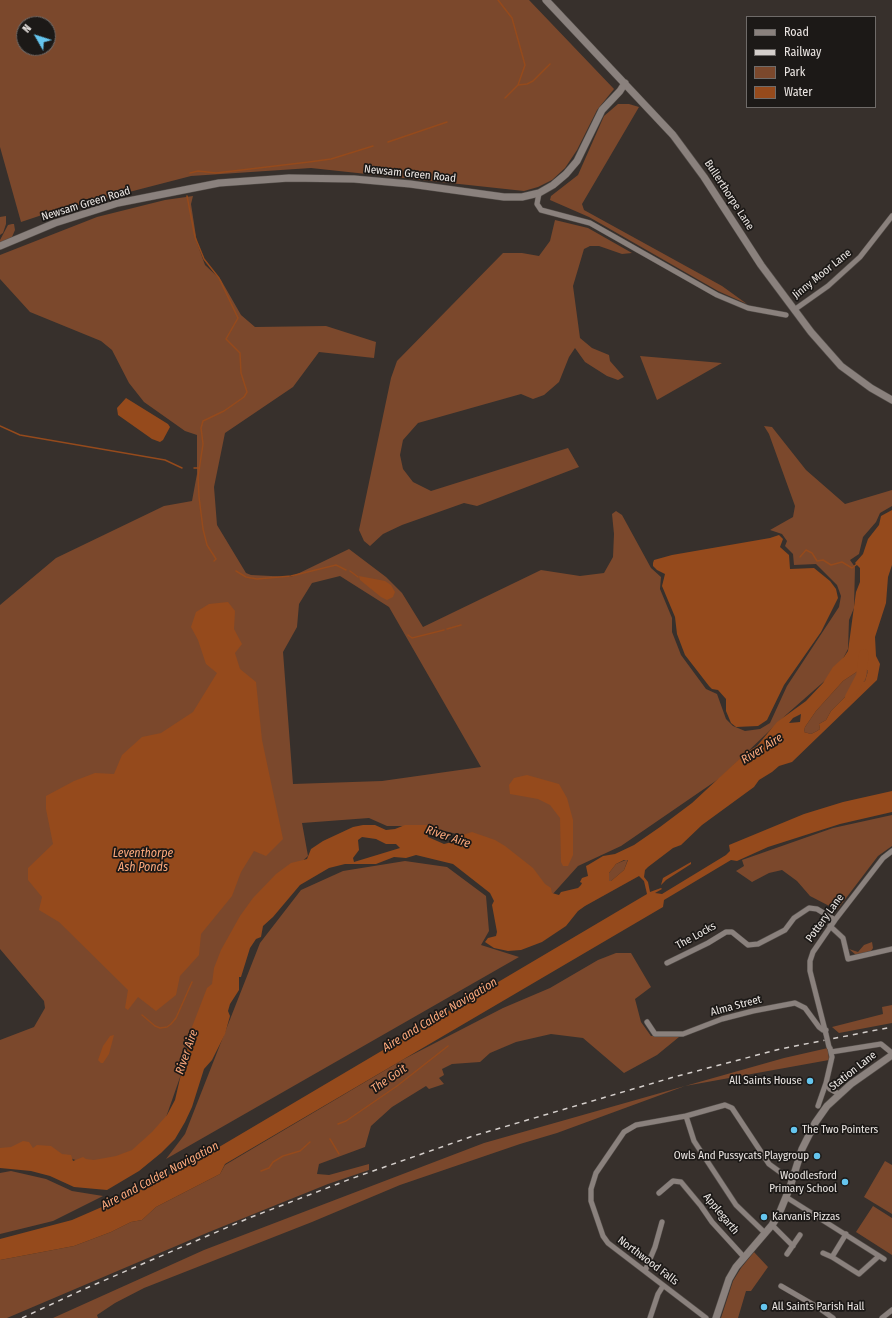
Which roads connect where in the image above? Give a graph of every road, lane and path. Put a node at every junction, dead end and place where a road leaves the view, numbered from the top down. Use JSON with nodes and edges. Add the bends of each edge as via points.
{"nodes":[{"id":1,"x":546,"y":0,"type":"edge"},
{"id":2,"x":625,"y":82,"type":"junction"},
{"id":3,"x":539,"y":193,"type":"junction"},
{"id":4,"x":892,"y":216,"type":"edge"},
{"id":5,"x":0,"y":246,"type":"edge"},
{"id":6,"x":794,"y":310,"type":"junction"},
{"id":7,"x":786,"y":315,"type":"dead end"},
{"id":8,"x":892,"y":400,"type":"edge"},
{"id":9,"x":892,"y":851,"type":"edge"},
{"id":10,"x":835,"y":920,"type":"junction"},
{"id":11,"x":830,"y":926,"type":"junction"},
{"id":12,"x":892,"y":949,"type":"edge"},
{"id":13,"x":667,"y":963,"type":"dead end"},
{"id":14,"x":647,"y":1022,"type":"dead end"},
{"id":15,"x":826,"y":1032,"type":"junction"},
{"id":16,"x":831,"y":1052,"type":"junction"},
{"id":17,"x":892,"y":1054,"type":"edge"},
{"id":18,"x":826,"y":1083,"type":"junction"},
{"id":19,"x":839,"y":1094,"type":"junction"},
{"id":20,"x":818,"y":1106,"type":"dead end"},
{"id":21,"x":686,"y":1116,"type":"junction"},
{"id":22,"x":794,"y":1176,"type":"junction"},
{"id":23,"x":659,"y":1193,"type":"dead end"},
{"id":24,"x":786,"y":1197,"type":"junction"},
{"id":25,"x":662,"y":1222,"type":"dead end"},
{"id":26,"x":772,"y":1225,"type":"junction"},
{"id":27,"x":765,"y":1233,"type":"junction"},
{"id":28,"x":846,"y":1234,"type":"junction"},
{"id":29,"x":800,"y":1235,"type":"dead end"},
{"id":30,"x":793,"y":1246,"type":"junction"},
{"id":31,"x":822,"y":1253,"type":"dead end"},
{"id":32,"x":787,"y":1254,"type":"dead end"},
{"id":33,"x":743,"y":1256,"type":"junction"},
{"id":34,"x":832,"y":1257,"type":"junction"},
{"id":35,"x":645,"y":1271,"type":"junction"},
{"id":36,"x":663,"y":1286,"type":"junction"},
{"id":37,"x":781,"y":1286,"type":"dead end"},
{"id":38,"x":892,"y":1310,"type":"edge"},
{"id":39,"x":650,"y":1318,"type":"edge"},
{"id":40,"x":706,"y":1318,"type":"edge"},
{"id":41,"x":716,"y":1318,"type":"edge"},
{"id":42,"x":833,"y":1318,"type":"edge"},
{"id":43,"x":882,"y":1318,"type":"edge"}],
"edges":[{"from":1,"to":2,"type":"street","name":"Bullerthorpe Lane"},
{"from":2,"to":3,"type":"street","via":[[602,110],[577,161],[558,181]]},
{"from":2,"to":6,"type":"street","name":"Bullerthorpe Lane","via":[[689,155],[761,265]]},
{"from":3,"to":5,"type":"street","name":"Newsam Green Road","via":[[504,198],[410,184],[354,179],[289,178],[219,183],[118,203],[55,223]]},
{"from":3,"to":7,"type":"street","via":[[537,204],[541,210],[590,223],[717,296],[748,308]]},
{"from":4,"to":6,"type":"street","name":"Jinny Moor Lane","via":[[860,257],[828,286]]},
{"from":6,"to":8,"type":"street","name":"Bullerthorpe Lane","via":[[841,366]]},
{"from":9,"to":10,"type":"street","name":"Pottery Lane","via":[[883,858]]},
{"from":10,"to":11,"type":"street","name":"Pottery Lane"},
{"from":10,"to":13,"type":"street","name":"The Locks","via":[[818,909],[809,908],[794,918],[785,930],[758,944],[748,945],[732,932],[726,932]]},
{"from":11,"to":12,"type":"street","via":[[843,938],[848,959]]},
{"from":11,"to":15,"type":"street","name":"Pottery Lane","via":[[810,961],[810,971]]},
{"from":14,"to":15,"type":"street","name":"Alma Street","via":[[655,1034],[683,1034],[747,1012],[795,1003],[805,1008]]},
{"from":15,"to":16,"type":"street","name":"Pottery Lane","bridge":true},
{"from":16,"to":17,"type":"street","name":"Station Lane","via":[[881,1044]]},
{"from":16,"to":18,"type":"street"},
{"from":17,"to":19,"type":"street","name":"Station Lane"},
{"from":18,"to":19,"type":"street"},
{"from":18,"to":20,"type":"street"},
{"from":19,"to":22,"type":"street","name":"Station Lane","via":[[827,1106],[808,1137]]},
{"from":21,"to":22,"type":"street","name":"Northwood Falls","via":[[725,1105],[732,1108],[769,1164],[780,1172]]},
{"from":21,"to":27,"type":"street","via":[[694,1141],[736,1205]]},
{"from":21,"to":35,"type":"street","name":"Northwood Falls","via":[[636,1125],[624,1132],[596,1173],[591,1189],[591,1201],[603,1236],[608,1243]]},
{"from":22,"to":24,"type":"street","name":"Station Lane"},
{"from":23,"to":33,"type":"street","name":"Applegarth","via":[[673,1181],[683,1183],[712,1222]]},
{"from":24,"to":26,"type":"street","name":"Station Lane"},
{"from":24,"to":28,"type":"street"},
{"from":25,"to":35,"type":"street"},
{"from":26,"to":27,"type":"street","name":"Station Lane"},
{"from":26,"to":30,"type":"street"},
{"from":27,"to":33,"type":"street","name":"Station Lane"},
{"from":28,"to":34,"type":"street"},
{"from":28,"to":34,"type":"street","via":[[882,1257],[859,1274]]},
{"from":29,"to":30,"type":"street"},
{"from":30,"to":32,"type":"street"},
{"from":31,"to":34,"type":"street"},
{"from":33,"to":41,"type":"street","name":"Station Lane","via":[[729,1279]]},
{"from":35,"to":36,"type":"street","name":"Northwood Falls"},
{"from":36,"to":39,"type":"street"},
{"from":36,"to":40,"type":"street","name":"Northwood Falls"},
{"from":37,"to":42,"type":"street"},
{"from":38,"to":43,"type":"street"}]}
